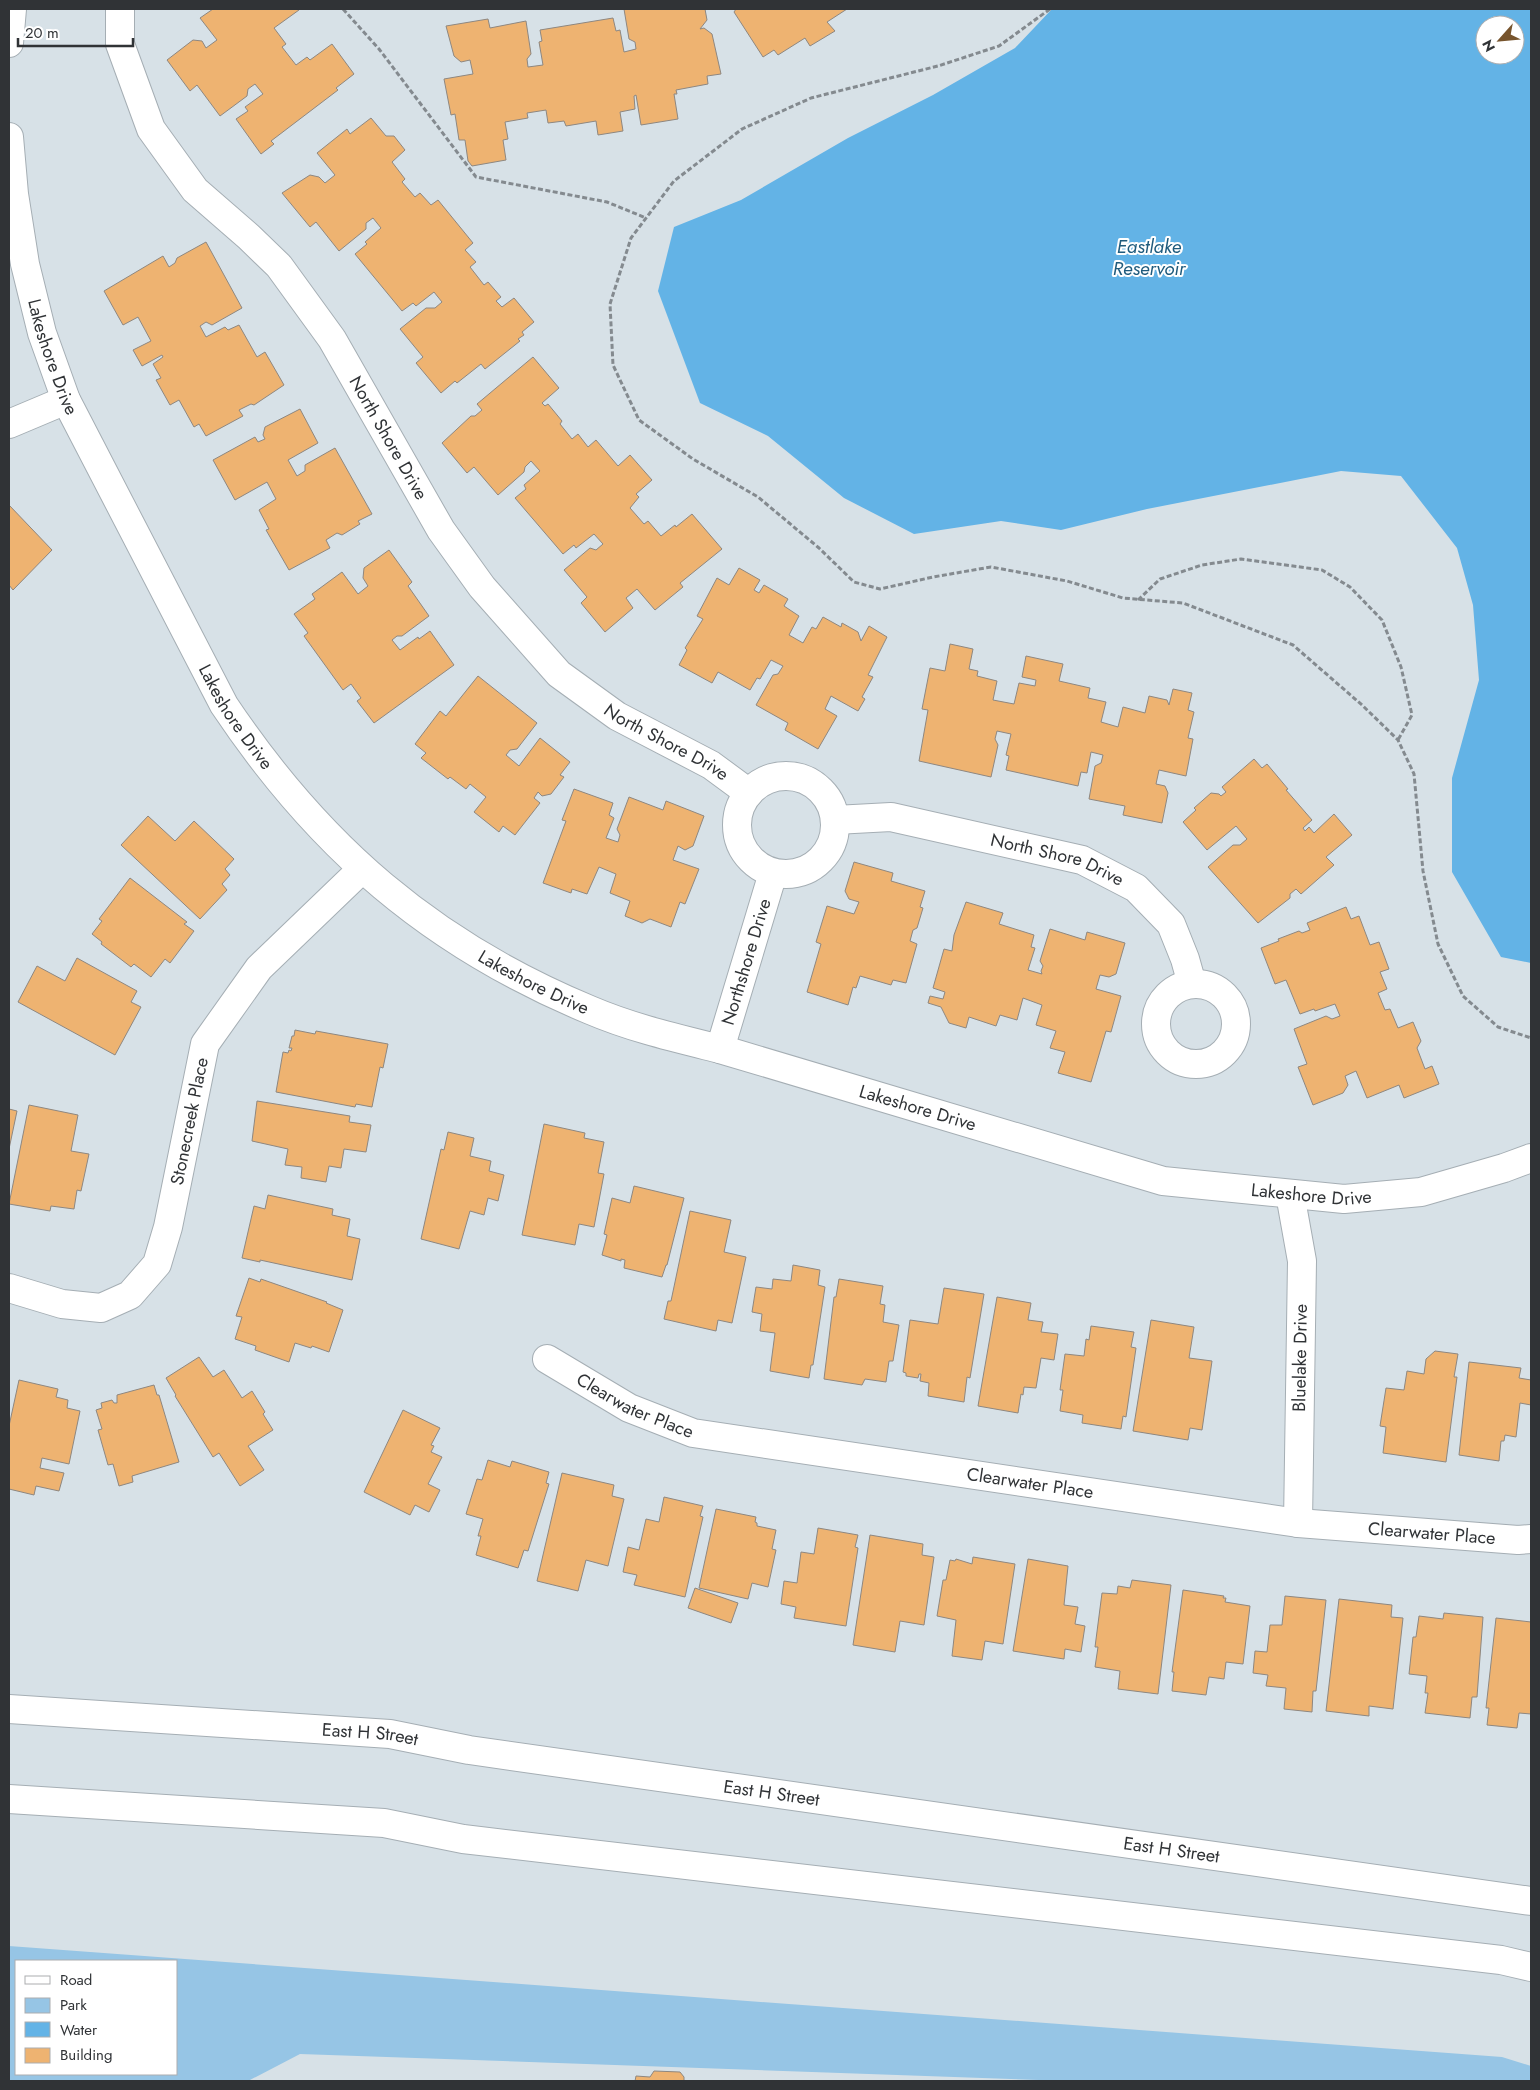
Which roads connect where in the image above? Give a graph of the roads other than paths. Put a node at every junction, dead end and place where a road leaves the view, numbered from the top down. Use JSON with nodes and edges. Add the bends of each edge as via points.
{"nodes":[{"id":1,"x":12,"y":9,"type":"edge"},
{"id":2,"x":120,"y":9,"type":"edge"},
{"id":3,"x":9,"y":43,"type":"edge"},
{"id":4,"x":9,"y":137,"type":"edge"},
{"id":5,"x":66,"y":400,"type":"junction"},
{"id":6,"x":9,"y":424,"type":"edge"},
{"id":7,"x":749,"y":793,"type":"junction"},
{"id":8,"x":835,"y":820,"type":"junction"},
{"id":9,"x":362,"y":869,"type":"junction"},
{"id":10,"x":773,"y":873,"type":"junction"},
{"id":11,"x":1192,"y":984,"type":"dead end"},
{"id":12,"x":720,"y":1049,"type":"junction"},
{"id":13,"x":1531,"y":1158,"type":"edge"},
{"id":14,"x":1290,"y":1194,"type":"junction"},
{"id":15,"x":9,"y":1288,"type":"edge"},
{"id":16,"x":547,"y":1359,"type":"dead end"},
{"id":17,"x":1298,"y":1523,"type":"junction"},
{"id":18,"x":1531,"y":1539,"type":"edge"},
{"id":19,"x":9,"y":1709,"type":"edge"},
{"id":20,"x":9,"y":1798,"type":"edge"},
{"id":21,"x":1531,"y":1901,"type":"edge"},
{"id":22,"x":1531,"y":1967,"type":"edge"}],
"edges":[{"from":1,"to":3,"type":"street"},
{"from":2,"to":7,"type":"street","name":"North Shore Drive","via":[[120,44],[151,130],[194,190],[279,266],[332,339],[442,530],[482,587],[559,674],[617,716],[711,765]]},
{"from":4,"to":5,"type":"street","name":"Lakeshore Drive","via":[[25,264],[42,333]]},
{"from":5,"to":6,"type":"street"},
{"from":5,"to":9,"type":"street","name":"Lakeshore Drive","via":[[224,705],[288,792]]},
{"from":7,"to":8,"type":"street","via":[[761,782],[793,776],[822,792],[831,804]]},
{"from":7,"to":10,"type":"street","via":[[740,807],[737,823],[739,840],[746,855]]},
{"from":8,"to":10,"type":"street","via":[[834,836],[818,863],[789,875]]},
{"from":8,"to":11,"type":"street","name":"North Shore Drive","via":[[891,817],[1082,860],[1136,888],[1171,924]]},
{"from":9,"to":12,"type":"street","name":"Lakeshore Drive","via":[[446,934],[530,983],[591,1011],[646,1030]]},
{"from":9,"to":15,"type":"street","name":"Stonecreek Place","via":[[259,968],[205,1044],[168,1227],[157,1264],[130,1296],[101,1308],[62,1304]]},
{"from":10,"to":12,"type":"street","name":"Northshore Drive"},
{"from":12,"to":14,"type":"street","name":"Lakeshore Drive","via":[[1163,1181]]},
{"from":13,"to":14,"type":"street","name":"Lakeshore Drive","via":[[1421,1192],[1344,1199]]},
{"from":14,"to":17,"type":"street","name":"Bluelake Drive","via":[[1302,1261]]},
{"from":16,"to":17,"type":"street","name":"Clearwater Place","via":[[629,1408],[693,1433]]},
{"from":17,"to":18,"type":"street","name":"Clearwater Place"},
{"from":19,"to":21,"type":"street","name":"East H Street","via":[[390,1734],[469,1750]]},
{"from":20,"to":22,"type":"street","via":[[384,1823],[463,1839],[1501,1960]]}]}
